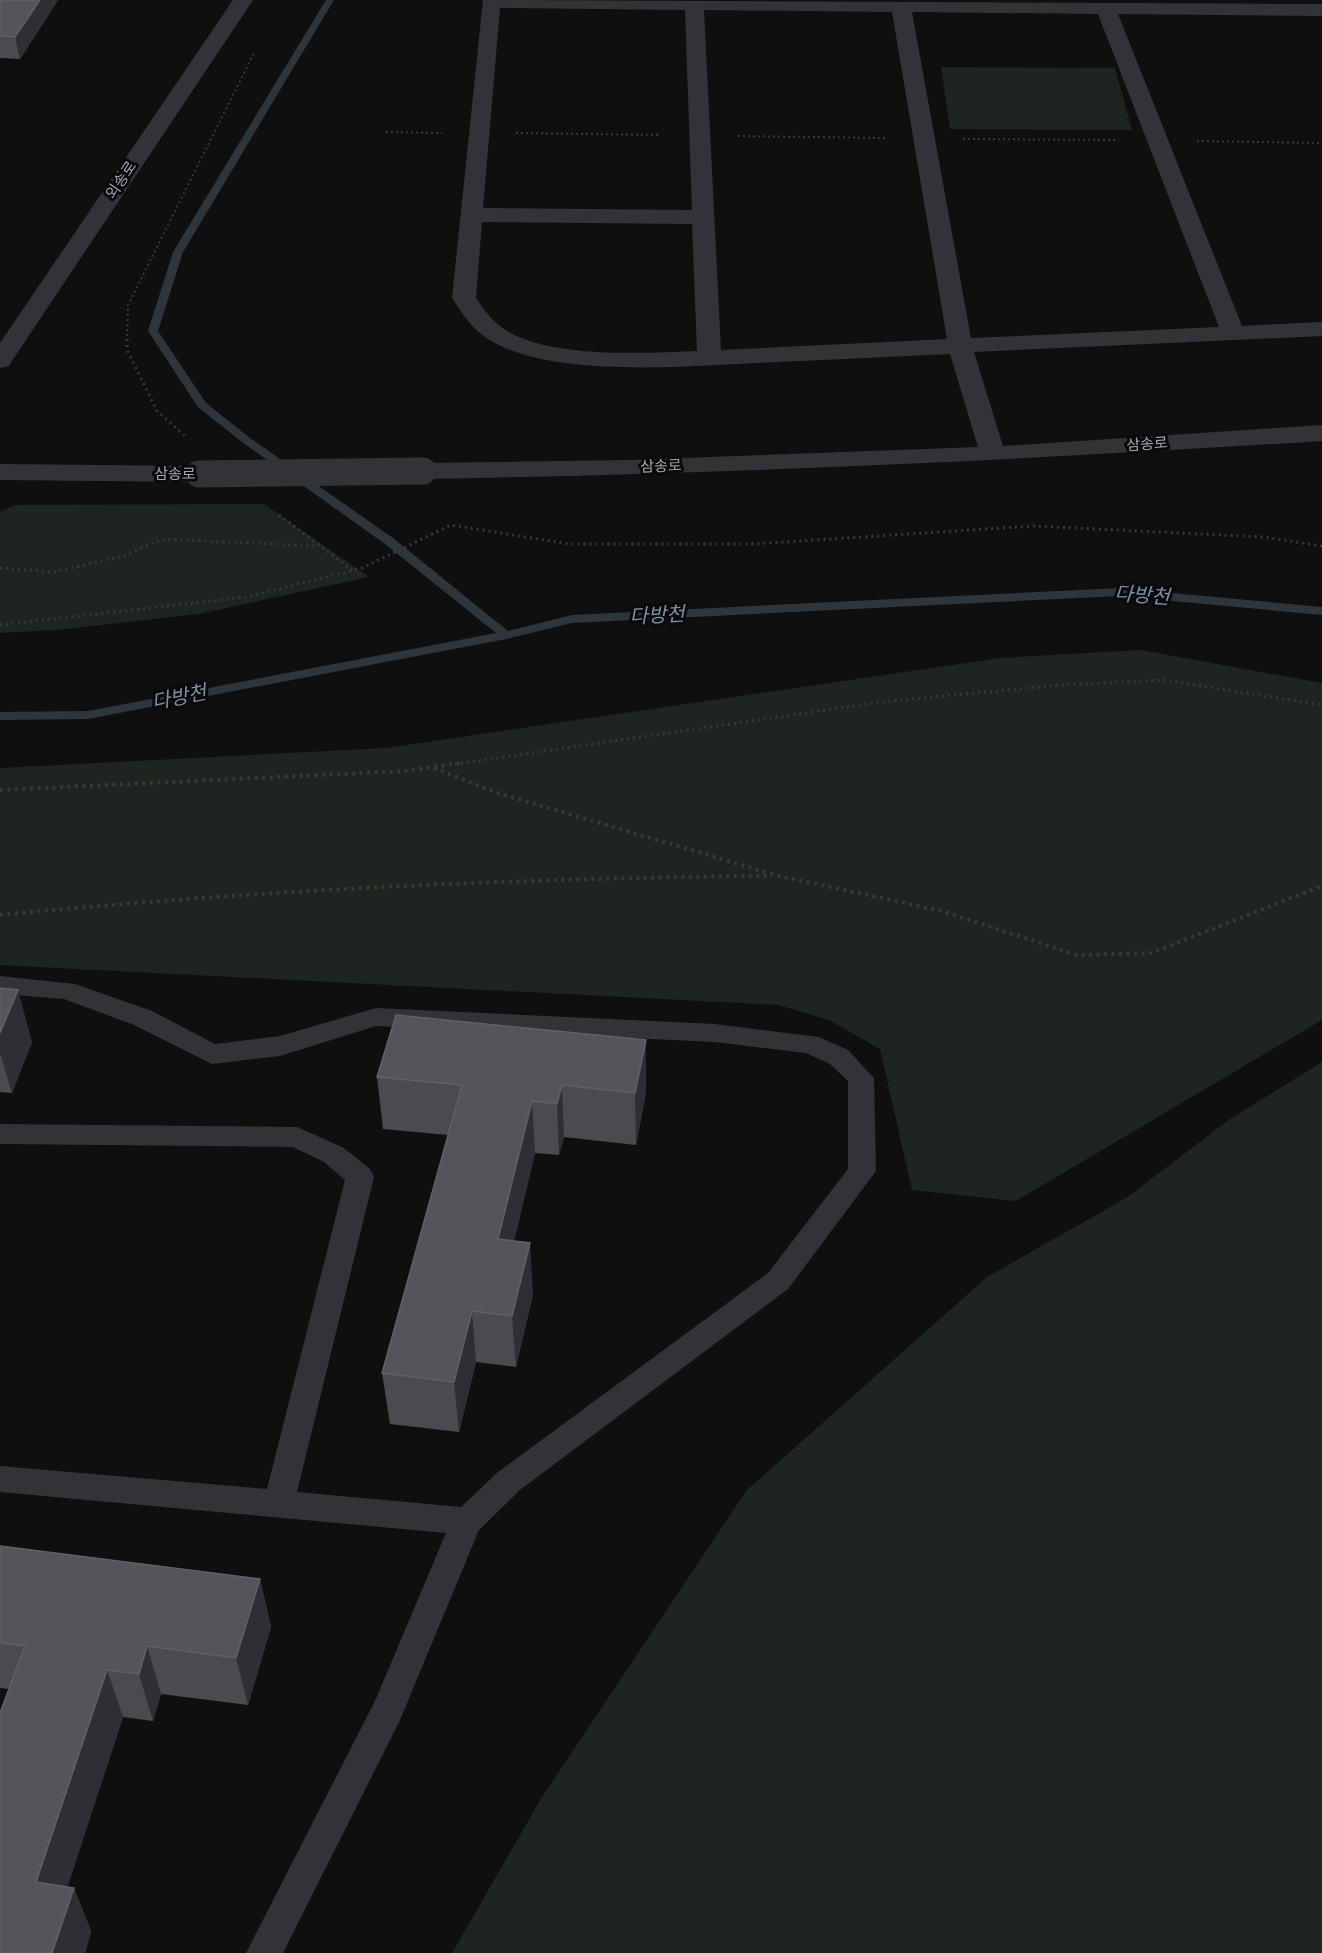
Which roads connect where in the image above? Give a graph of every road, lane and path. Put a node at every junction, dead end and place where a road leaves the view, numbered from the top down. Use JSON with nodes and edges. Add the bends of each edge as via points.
{"nodes":[{"id":1,"x":243,"y":0,"type":"edge"},
{"id":2,"x":694,"y":4,"type":"junction"},
{"id":3,"x":901,"y":6,"type":"junction"},
{"id":4,"x":1106,"y":8,"type":"junction"},
{"id":5,"x":1320,"y":14,"type":"edge"},
{"id":6,"x":260,"y":42,"type":"dead end"},
{"id":7,"x":386,"y":132,"type":"dead end"},
{"id":8,"x":479,"y":133,"type":"junction"},
{"id":9,"x":699,"y":135,"type":"junction"},
{"id":10,"x":924,"y":138,"type":"junction"},
{"id":11,"x":1157,"y":141,"type":"junction"},
{"id":12,"x":1322,"y":143,"type":"edge"},
{"id":13,"x":471,"y":216,"type":"junction"},
{"id":14,"x":703,"y":217,"type":"junction"},
{"id":15,"x":1322,"y":329,"type":"edge"},
{"id":16,"x":1233,"y":333,"type":"junction"},
{"id":17,"x":960,"y":346,"type":"junction"},
{"id":18,"x":709,"y":358,"type":"junction"},
{"id":19,"x":0,"y":360,"type":"edge"},
{"id":20,"x":1322,"y":433,"type":"edge"},
{"id":21,"x":192,"y":442,"type":"dead end"},
{"id":22,"x":993,"y":454,"type":"junction"},
{"id":23,"x":0,"y":472,"type":"edge"},
{"id":24,"x":273,"y":511,"type":"dead end"},
{"id":25,"x":451,"y":525,"type":"joint"},
{"id":26,"x":320,"y":546,"type":"junction"},
{"id":27,"x":1322,"y":546,"type":"edge"},
{"id":28,"x":0,"y":568,"type":"edge"},
{"id":29,"x":362,"y":568,"type":"joint"},
{"id":30,"x":353,"y":571,"type":"junction"},
{"id":31,"x":0,"y":625,"type":"edge"},
{"id":32,"x":1322,"y":705,"type":"edge"},
{"id":33,"x":433,"y":767,"type":"junction"},
{"id":34,"x":0,"y":790,"type":"edge"},
{"id":35,"x":779,"y":876,"type":"junction"},
{"id":36,"x":1322,"y":886,"type":"edge"},
{"id":37,"x":0,"y":915,"type":"edge"},
{"id":38,"x":0,"y":985,"type":"edge"},
{"id":39,"x":0,"y":1134,"type":"edge"},
{"id":40,"x":0,"y":1479,"type":"edge"},
{"id":41,"x":279,"y":1502,"type":"junction"},
{"id":42,"x":467,"y":1521,"type":"junction"},
{"id":43,"x":264,"y":1953,"type":"edge"}],
"edges":[{"from":1,"to":19,"type":"street","name":"외송로"},
{"from":2,"to":3,"type":"street"},
{"from":2,"to":8,"type":"street","via":[[491,2]]},
{"from":2,"to":9,"type":"street"},
{"from":3,"to":4,"type":"street"},
{"from":3,"to":10,"type":"street"},
{"from":4,"to":5,"type":"street"},
{"from":4,"to":11,"type":"street"},
{"from":6,"to":21,"type":"path","via":[[128,305],[127,350],[157,411]]},
{"from":7,"to":8,"type":"path"},
{"from":8,"to":9,"type":"path"},
{"from":8,"to":13,"type":"street"},
{"from":9,"to":10,"type":"path"},
{"from":9,"to":14,"type":"street"},
{"from":10,"to":11,"type":"path"},
{"from":10,"to":17,"type":"street"},
{"from":11,"to":12,"type":"path"},
{"from":11,"to":16,"type":"street"},
{"from":13,"to":14,"type":"street"},
{"from":13,"to":18,"type":"street","via":[[464,298],[484,326],[517,344],[570,355],[634,361]]},
{"from":14,"to":18,"type":"street"},
{"from":15,"to":16,"type":"street"},
{"from":16,"to":17,"type":"street"},
{"from":17,"to":18,"type":"street"},
{"from":17,"to":22,"type":"street"},
{"from":20,"to":22,"type":"street","name":"삼송로"},
{"from":22,"to":23,"type":"street","name":"삼송로","bridge":true,"via":[[629,468],[199,474]]},
{"from":24,"to":26,"type":"path"},
{"from":25,"to":27,"type":"path","via":[[569,544],[753,544],[1033,526],[1264,537]]},
{"from":25,"to":29,"type":"path"},
{"from":26,"to":28,"type":"path","via":[[162,540],[123,556],[55,572]]},
{"from":26,"to":30,"type":"path"},
{"from":29,"to":30,"type":"path"},
{"from":30,"to":31,"type":"path","via":[[246,597]]},
{"from":32,"to":33,"type":"path","via":[[1164,680],[1061,685],[881,702]]},
{"from":33,"to":34,"type":"path"},
{"from":33,"to":35,"type":"path","via":[[498,793]]},
{"from":35,"to":36,"type":"path","via":[[942,911],[1077,955],[1152,952]]},
{"from":35,"to":37,"type":"path","via":[[622,877],[185,898]]},
{"from":38,"to":42,"type":"lane","via":[[66,990],[143,1018],[212,1054],[280,1046],[376,1017],[715,1033],[810,1044],[839,1057],[861,1078],[862,1171],[778,1281],[509,1481]]},
{"from":39,"to":41,"type":"lane","via":[[297,1137],[334,1155],[360,1177]]},
{"from":40,"to":41,"type":"lane"},
{"from":41,"to":42,"type":"lane"},
{"from":42,"to":43,"type":"lane","via":[[388,1709]]}]}
